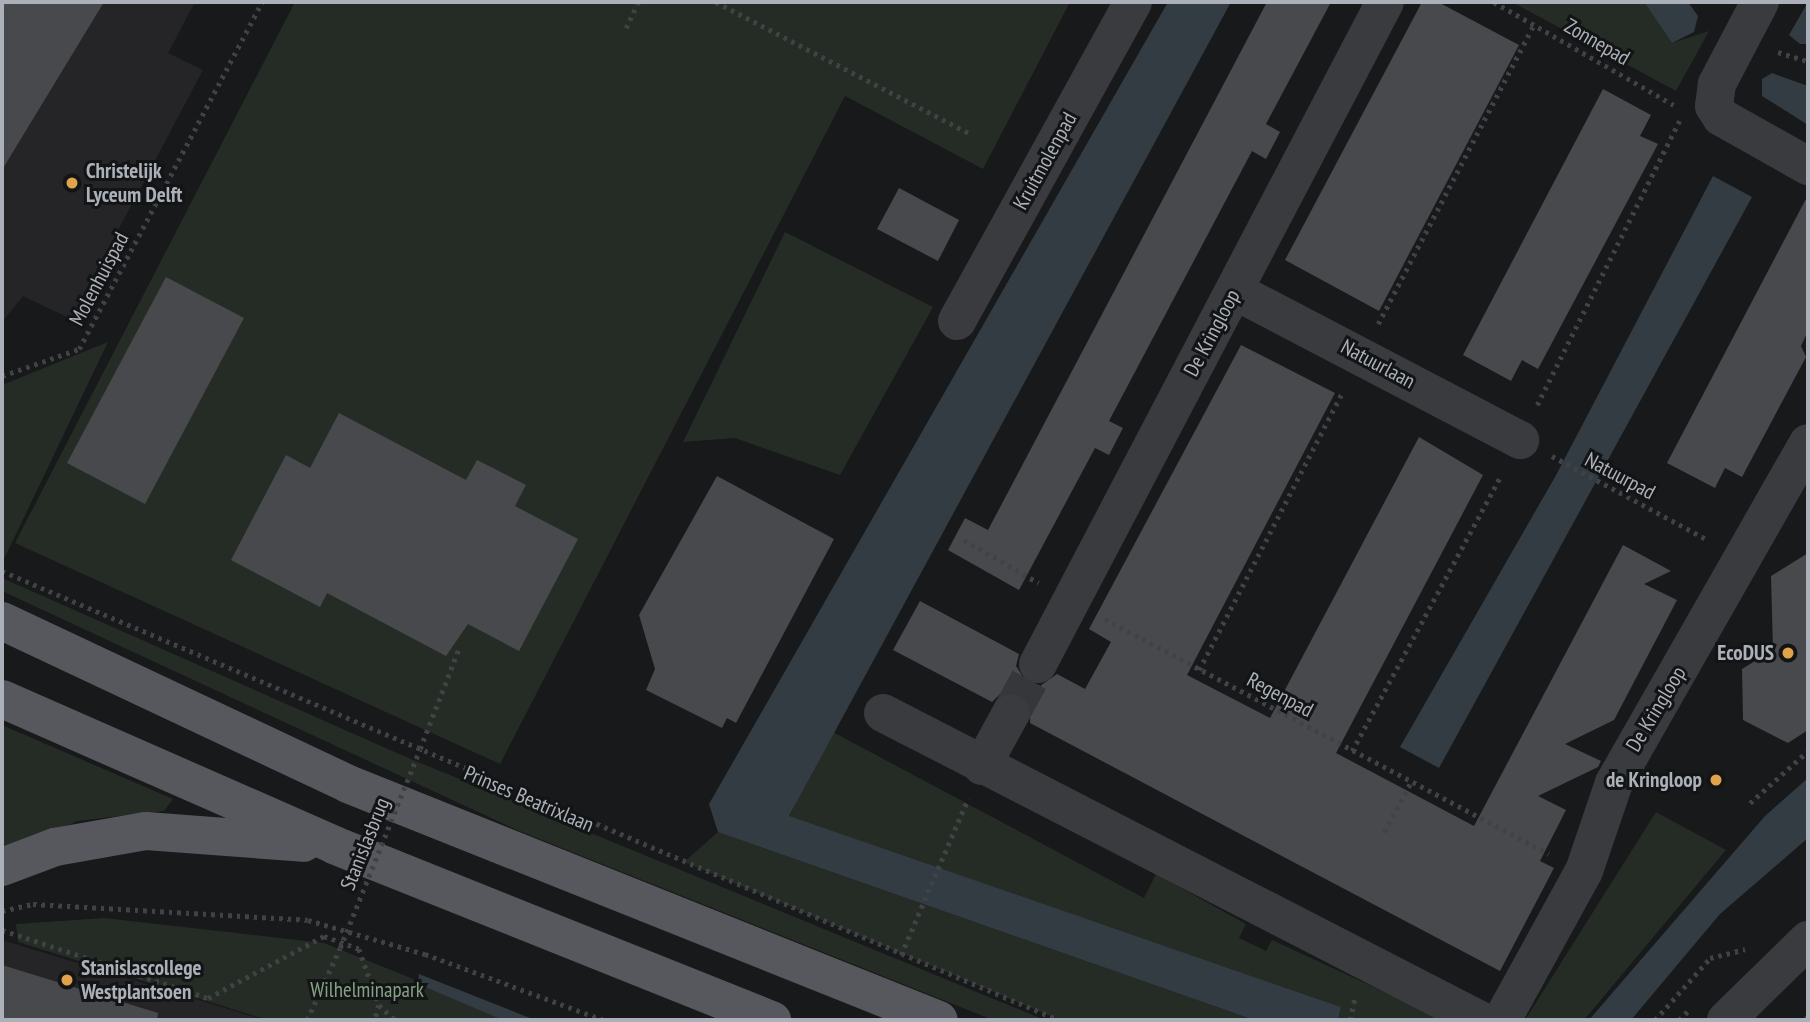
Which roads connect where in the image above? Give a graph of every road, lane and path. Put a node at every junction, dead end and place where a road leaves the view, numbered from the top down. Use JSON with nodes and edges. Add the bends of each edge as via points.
{"nodes":[{"id":1,"x":262,"y":2,"type":"edge"},
{"id":2,"x":638,"y":2,"type":"edge"},
{"id":3,"x":716,"y":2,"type":"edge"},
{"id":4,"x":1133,"y":2,"type":"edge"},
{"id":5,"x":1385,"y":2,"type":"edge"},
{"id":6,"x":1494,"y":2,"type":"edge"},
{"id":7,"x":1760,"y":2,"type":"edge"},
{"id":8,"x":626,"y":28,"type":"dead end"},
{"id":9,"x":1699,"y":108,"type":"junction"},
{"id":10,"x":969,"y":133,"type":"dead end"},
{"id":11,"x":1808,"y":166,"type":"edge"},
{"id":12,"x":1235,"y":290,"type":"junction"},
{"id":13,"x":957,"y":321,"type":"dead end"},
{"id":14,"x":2,"y":376,"type":"edge"},
{"id":15,"x":1808,"y":443,"type":"edge"},
{"id":16,"x":1529,"y":445,"type":"joint"},
{"id":17,"x":1686,"y":529,"type":"dead end"},
{"id":18,"x":964,"y":540,"type":"dead end"},
{"id":19,"x":2,"y":571,"type":"edge"},
{"id":20,"x":1070,"y":600,"type":"junction"},
{"id":21,"x":2,"y":621,"type":"edge"},
{"id":22,"x":459,"y":648,"type":"dead end"},
{"id":23,"x":1038,"y":664,"type":"tunnel mouth"},
{"id":24,"x":2,"y":699,"type":"edge"},
{"id":25,"x":883,"y":713,"type":"dead end"},
{"id":26,"x":1011,"y":713,"type":"tunnel mouth"},
{"id":27,"x":1808,"y":751,"type":"edge"},
{"id":28,"x":982,"y":766,"type":"junction"},
{"id":29,"x":1410,"y":784,"type":"junction"},
{"id":30,"x":1750,"y":803,"type":"dead end"},
{"id":31,"x":1384,"y":832,"type":"dead end"},
{"id":32,"x":334,"y":845,"type":"junction"},
{"id":33,"x":2,"y":867,"type":"edge"},
{"id":34,"x":1584,"y":871,"type":"junction"},
{"id":35,"x":2,"y":911,"type":"edge"},
{"id":36,"x":2,"y":930,"type":"edge"},
{"id":37,"x":1802,"y":954,"type":"edge"},
{"id":38,"x":901,"y":955,"type":"junction"},
{"id":39,"x":379,"y":1005,"type":"junction"},
{"id":40,"x":1808,"y":1016,"type":"edge"},
{"id":41,"x":307,"y":1020,"type":"edge"},
{"id":42,"x":375,"y":1020,"type":"edge"},
{"id":43,"x":395,"y":1020,"type":"edge"},
{"id":44,"x":603,"y":1020,"type":"edge"},
{"id":45,"x":772,"y":1020,"type":"edge"},
{"id":46,"x":939,"y":1020,"type":"edge"},
{"id":47,"x":1059,"y":1020,"type":"edge"},
{"id":48,"x":1480,"y":1020,"type":"edge"},
{"id":49,"x":1502,"y":1020,"type":"edge"},
{"id":50,"x":1726,"y":1020,"type":"edge"},
{"id":51,"x":1805,"y":1020,"type":"edge"}],
"edges":[{"from":1,"to":14,"type":"path","name":"Molenhuispad","via":[[79,349]]},
{"from":2,"to":8,"type":"path"},
{"from":3,"to":10,"type":"path"},
{"from":4,"to":13,"type":"street","name":"Kruitmolenpad"},
{"from":5,"to":12,"type":"street","name":"De Kringloop"},
{"from":6,"to":9,"type":"path","name":"Zonnepad"},
{"from":7,"to":9,"type":"street","via":[[1717,84]]},
{"from":9,"to":11,"type":"street"},
{"from":12,"to":16,"type":"street","name":"Natuurlaan"},
{"from":12,"to":20,"type":"street","name":"De Kringloop"},
{"from":15,"to":34,"type":"street","name":"De Kringloop","via":[[1614,783]]},
{"from":16,"to":17,"type":"path","name":"Natuurpad"},
{"from":18,"to":20,"type":"path","name":"Regenpad"},
{"from":19,"to":38,"type":"path","name":"Prinses Beatrixlaan"},
{"from":20,"to":23,"type":"street","name":"De Kringloop"},
{"from":20,"to":29,"type":"path","name":"Regenpad"},
{"from":21,"to":46,"type":"main road","via":[[348,784]]},
{"from":22,"to":41,"type":"path","name":"Stanislasbrug","bridge":true,"via":[[330,976]]},
{"from":24,"to":32,"type":"main road"},
{"from":25,"to":28,"type":"street"},
{"from":26,"to":28,"type":"street"},
{"from":27,"to":30,"type":"path"},
{"from":28,"to":38,"type":"path"},
{"from":28,"to":48,"type":"street"},
{"from":29,"to":31,"type":"path"},
{"from":29,"to":34,"type":"path","name":"Regenpad"},
{"from":32,"to":33,"type":"main road","via":[[146,831],[55,847]]},
{"from":32,"to":45,"type":"main road"},
{"from":34,"to":49,"type":"street","name":"De Kringloop"},
{"from":35,"to":44,"type":"path","via":[[33,904],[308,920],[425,954]]},
{"from":36,"to":39,"type":"path","via":[[208,998],[324,936],[359,950]]},
{"from":37,"to":50,"type":"street"},
{"from":38,"to":47,"type":"path","name":"Prinses Beatrixlaan"},
{"from":39,"to":42,"type":"path"},
{"from":39,"to":43,"type":"path"},
{"from":40,"to":51,"type":"path"}]}
